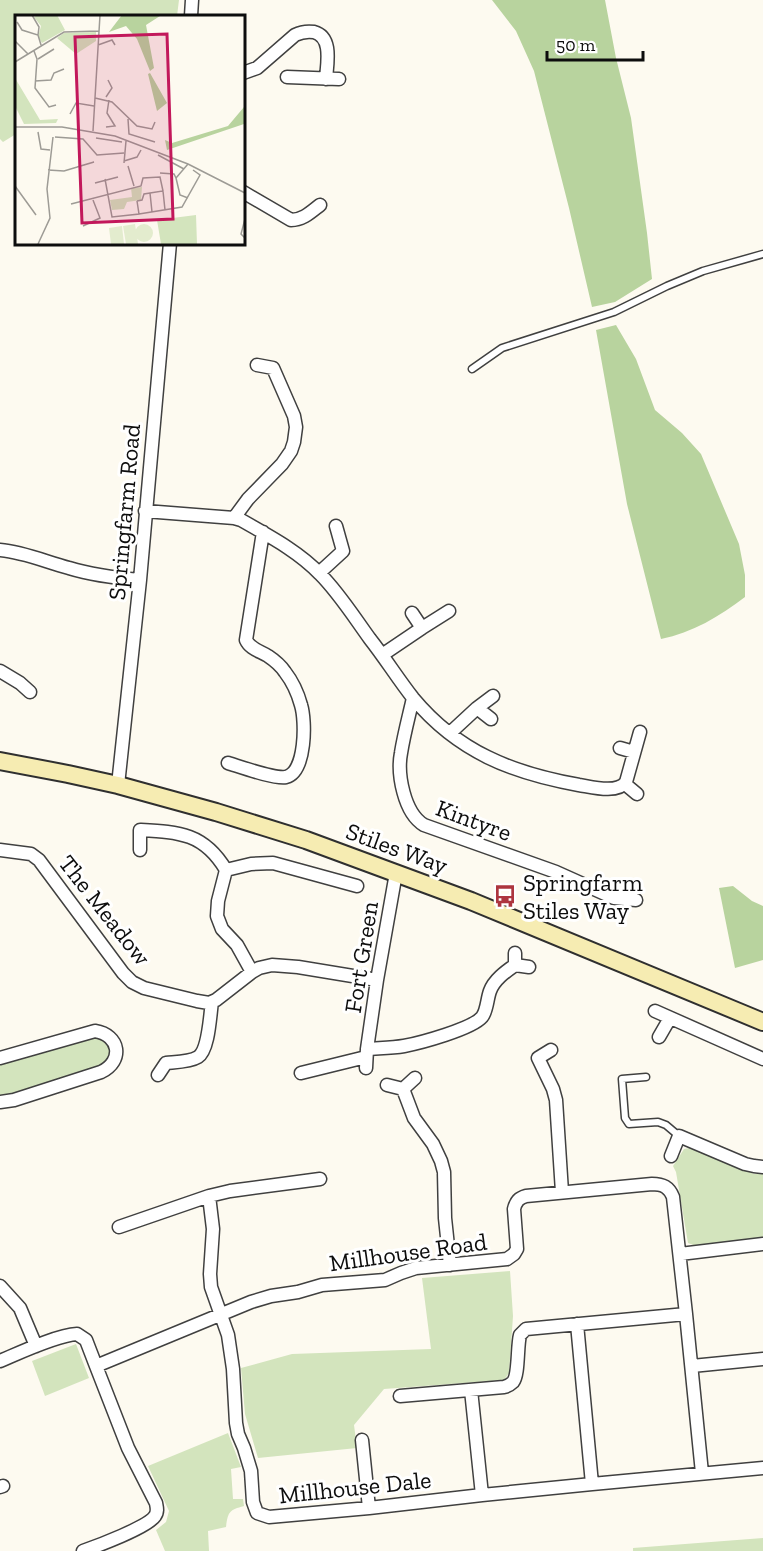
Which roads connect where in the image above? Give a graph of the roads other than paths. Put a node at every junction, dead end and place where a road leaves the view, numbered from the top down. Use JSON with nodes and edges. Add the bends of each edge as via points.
{"nodes":[{"id":1,"x":192,"y":0,"type":"edge"},
{"id":2,"x":191,"y":15,"type":"edge"},
{"id":3,"x":244,"y":73,"type":"edge"},
{"id":4,"x":287,"y":77,"type":"dead end"},
{"id":5,"x":326,"y":79,"type":"junction"},
{"id":6,"x":339,"y":79,"type":"dead end"},
{"id":7,"x":244,"y":193,"type":"edge"},
{"id":8,"x":320,"y":205,"type":"dead end"},
{"id":9,"x":170,"y":244,"type":"edge"},
{"id":10,"x":763,"y":254,"type":"edge"},
{"id":11,"x":257,"y":365,"type":"dead end"},
{"id":12,"x":472,"y":369,"type":"dead end"},
{"id":13,"x":145,"y":511,"type":"junction"},
{"id":14,"x":234,"y":518,"type":"junction"},
{"id":15,"x":336,"y":526,"type":"dead end"},
{"id":16,"x":263,"y":532,"type":"junction"},
{"id":17,"x":0,"y":550,"type":"edge"},
{"id":18,"x":319,"y":573,"type":"junction"},
{"id":19,"x":140,"y":580,"type":"junction"},
{"id":20,"x":449,"y":611,"type":"dead end"},
{"id":21,"x":412,"y":613,"type":"dead end"},
{"id":22,"x":422,"y":628,"type":"junction"},
{"id":23,"x":382,"y":655,"type":"junction"},
{"id":24,"x":0,"y":671,"type":"edge"},
{"id":25,"x":30,"y":692,"type":"dead end"},
{"id":26,"x":493,"y":696,"type":"dead end"},
{"id":27,"x":413,"y":698,"type":"junction"},
{"id":28,"x":477,"y":708,"type":"junction"},
{"id":29,"x":491,"y":719,"type":"dead end"},
{"id":30,"x":640,"y":732,"type":"dead end"},
{"id":31,"x":450,"y":733,"type":"junction"},
{"id":32,"x":620,"y":748,"type":"dead end"},
{"id":33,"x":634,"y":752,"type":"junction"},
{"id":34,"x":0,"y":761,"type":"edge"},
{"id":35,"x":228,"y":763,"type":"dead end"},
{"id":36,"x":625,"y":784,"type":"junction"},
{"id":37,"x":118,"y":785,"type":"junction"},
{"id":38,"x":637,"y":794,"type":"dead end"},
{"id":39,"x":0,"y":850,"type":"edge"},
{"id":40,"x":140,"y":850,"type":"dead end"},
{"id":41,"x":226,"y":870,"type":"junction"},
{"id":42,"x":396,"y":873,"type":"junction"},
{"id":43,"x":357,"y":886,"type":"dead end"},
{"id":44,"x":636,"y":900,"type":"dead end"},
{"id":45,"x":529,"y":967,"type":"dead end"},
{"id":46,"x":252,"y":972,"type":"junction"},
{"id":47,"x":377,"y":980,"type":"junction"},
{"id":48,"x":212,"y":1002,"type":"junction"},
{"id":49,"x":655,"y":1011,"type":"dead end"},
{"id":50,"x":670,"y":1018,"type":"junction"},
{"id":51,"x":763,"y":1022,"type":"edge"},
{"id":52,"x":659,"y":1038,"type":"dead end"},
{"id":53,"x":551,"y":1050,"type":"dead end"},
{"id":54,"x":0,"y":1058,"type":"edge"},
{"id":55,"x":367,"y":1058,"type":"junction"},
{"id":56,"x":763,"y":1059,"type":"edge"},
{"id":57,"x":301,"y":1073,"type":"dead end"},
{"id":58,"x":158,"y":1075,"type":"dead end"},
{"id":59,"x":646,"y":1077,"type":"dead end"},
{"id":60,"x":415,"y":1078,"type":"dead end"},
{"id":61,"x":387,"y":1085,"type":"dead end"},
{"id":62,"x":403,"y":1089,"type":"junction"},
{"id":63,"x":0,"y":1102,"type":"edge"},
{"id":64,"x":680,"y":1136,"type":"junction"},
{"id":65,"x":671,"y":1156,"type":"dead end"},
{"id":66,"x":763,"y":1167,"type":"edge"},
{"id":67,"x":320,"y":1179,"type":"dead end"},
{"id":68,"x":562,"y":1192,"type":"junction"},
{"id":69,"x":208,"y":1196,"type":"junction"},
{"id":70,"x":119,"y":1227,"type":"dead end"},
{"id":71,"x":763,"y":1244,"type":"edge"},
{"id":72,"x":680,"y":1254,"type":"junction"},
{"id":73,"x":450,"y":1265,"type":"junction"},
{"id":74,"x":0,"y":1286,"type":"edge"},
{"id":75,"x":220,"y":1314,"type":"junction"},
{"id":76,"x":686,"y":1314,"type":"junction"},
{"id":77,"x":577,"y":1324,"type":"junction"},
{"id":78,"x":36,"y":1346,"type":"junction"},
{"id":79,"x":763,"y":1359,"type":"edge"},
{"id":80,"x":0,"y":1361,"type":"edge"},
{"id":81,"x":96,"y":1366,"type":"junction"},
{"id":82,"x":692,"y":1366,"type":"junction"},
{"id":83,"x":471,"y":1390,"type":"junction"},
{"id":84,"x":400,"y":1396,"type":"dead end"},
{"id":85,"x":362,"y":1440,"type":"dead end"},
{"id":86,"x":763,"y":1468,"type":"edge"},
{"id":87,"x":702,"y":1473,"type":"junction"},
{"id":88,"x":592,"y":1484,"type":"junction"},
{"id":89,"x":482,"y":1496,"type":"junction"},
{"id":90,"x":369,"y":1508,"type":"junction"},
{"id":91,"x":83,"y":1551,"type":"edge"}],
"edges":[{"from":1,"to":2,"type":"street"},
{"from":3,"to":5,"type":"street","via":[[257,68],[296,35],[308,32],[319,34],[325,41]]},
{"from":4,"to":5,"type":"street"},
{"from":5,"to":6,"type":"street"},
{"from":7,"to":8,"type":"street","via":[[291,220],[298,220]]},
{"from":9,"to":13,"type":"street","name":"Springfarm Road"},
{"from":10,"to":12,"type":"lane","via":[[703,271],[614,312],[502,348]]},
{"from":11,"to":14,"type":"street","via":[[273,368],[293,410],[296,433],[282,464]]},
{"from":13,"to":14,"type":"street"},
{"from":13,"to":19,"type":"street","name":"Springfarm Road"},
{"from":14,"to":16,"type":"street"},
{"from":15,"to":18,"type":"street","via":[[343,551]]},
{"from":16,"to":18,"type":"street"},
{"from":16,"to":35,"type":"street","via":[[246,640],[285,672],[298,696],[304,718],[302,753],[297,770],[286,777]]},
{"from":17,"to":19,"type":"street","via":[[109,578]]},
{"from":18,"to":23,"type":"street"},
{"from":19,"to":37,"type":"street","name":"Springfarm Road"},
{"from":20,"to":22,"type":"street"},
{"from":21,"to":22,"type":"street"},
{"from":22,"to":23,"type":"street"},
{"from":23,"to":27,"type":"street"},
{"from":24,"to":25,"type":"street"},
{"from":26,"to":28,"type":"street"},
{"from":27,"to":31,"type":"street"},
{"from":27,"to":44,"type":"street","name":"Kintyre","via":[[400,767],[408,807],[418,821],[614,898]]},
{"from":28,"to":29,"type":"street"},
{"from":28,"to":31,"type":"street"},
{"from":30,"to":33,"type":"street"},
{"from":31,"to":36,"type":"street","via":[[484,756],[525,773],[595,787],[614,789]]},
{"from":32,"to":33,"type":"street"},
{"from":33,"to":36,"type":"street"},
{"from":34,"to":37,"type":"main road","name":"Stiles Way"},
{"from":36,"to":38,"type":"street"},
{"from":37,"to":42,"type":"main road","name":"Stiles Way","via":[[306,840]]},
{"from":39,"to":48,"type":"street","name":"The Meadow","via":[[31,854],[39,860],[132,982],[187,999]]},
{"from":40,"to":41,"type":"street","via":[[140,830],[177,832],[200,842]]},
{"from":41,"to":43,"type":"street","via":[[273,863]]},
{"from":41,"to":46,"type":"street","via":[[217,916]]},
{"from":42,"to":47,"type":"street","name":"Fort Green"},
{"from":42,"to":51,"type":"main road","name":"Stiles Way"},
{"from":45,"to":55,"type":"street","name":"Fort Green","via":[[515,959],[493,984],[483,1016],[477,1021]]},
{"from":46,"to":47,"type":"street","via":[[266,966],[288,966]]},
{"from":46,"to":48,"type":"street"},
{"from":47,"to":55,"type":"street","name":"Fort Green"},
{"from":48,"to":58,"type":"street","via":[[202,1053],[166,1063]]},
{"from":49,"to":50,"type":"street"},
{"from":50,"to":52,"type":"street"},
{"from":50,"to":56,"type":"street"},
{"from":53,"to":68,"type":"street","via":[[538,1058],[556,1100]]},
{"from":54,"to":63,"type":"street","via":[[95,1031],[105,1033],[116,1047],[111,1065],[101,1072]]},
{"from":55,"to":57,"type":"street"},
{"from":59,"to":64,"type":"lane","via":[[622,1079],[628,1124],[658,1122]]},
{"from":60,"to":62,"type":"street"},
{"from":61,"to":62,"type":"street"},
{"from":62,"to":73,"type":"street","via":[[414,1119],[433,1144],[444,1172]]},
{"from":64,"to":65,"type":"street"},
{"from":64,"to":66,"type":"street","via":[[745,1164]]},
{"from":67,"to":69,"type":"street"},
{"from":68,"to":72,"type":"street","name":"Millhouse Road","via":[[652,1184],[667,1188],[673,1197]]},
{"from":68,"to":73,"type":"street","name":"Millhouse Road","via":[[518,1200],[514,1209],[517,1249],[511,1257]]},
{"from":69,"to":70,"type":"street"},
{"from":69,"to":75,"type":"street","via":[[213,1229],[211,1287]]},
{"from":71,"to":72,"type":"street"},
{"from":72,"to":76,"type":"street","name":"Millhouse Road"},
{"from":73,"to":75,"type":"street","name":"Millhouse Road","via":[[408,1270],[385,1280],[322,1285],[272,1296]]},
{"from":74,"to":78,"type":"street","via":[[20,1308]]},
{"from":75,"to":81,"type":"street","name":"Millhouse Road"},
{"from":75,"to":90,"type":"street","name":"Millhouse Dale","via":[[230,1344],[236,1423],[251,1471],[257,1513],[269,1517]]},
{"from":76,"to":77,"type":"street"},
{"from":76,"to":82,"type":"street","name":"Millhouse Road"},
{"from":77,"to":83,"type":"street","via":[[523,1331],[513,1383]]},
{"from":77,"to":88,"type":"street"},
{"from":78,"to":80,"type":"street"},
{"from":78,"to":81,"type":"street","via":[[77,1334],[86,1340]]},
{"from":79,"to":82,"type":"street"},
{"from":81,"to":91,"type":"street","via":[[157,1509],[149,1522]]},
{"from":82,"to":87,"type":"street","name":"Millhouse Road"},
{"from":83,"to":84,"type":"street"},
{"from":83,"to":89,"type":"street"},
{"from":85,"to":90,"type":"street"},
{"from":86,"to":87,"type":"street","name":"Millhouse Dale"},
{"from":87,"to":88,"type":"street","name":"Millhouse Dale"},
{"from":88,"to":89,"type":"street","name":"Millhouse Dale"},
{"from":89,"to":90,"type":"street","name":"Millhouse Dale"}]}
